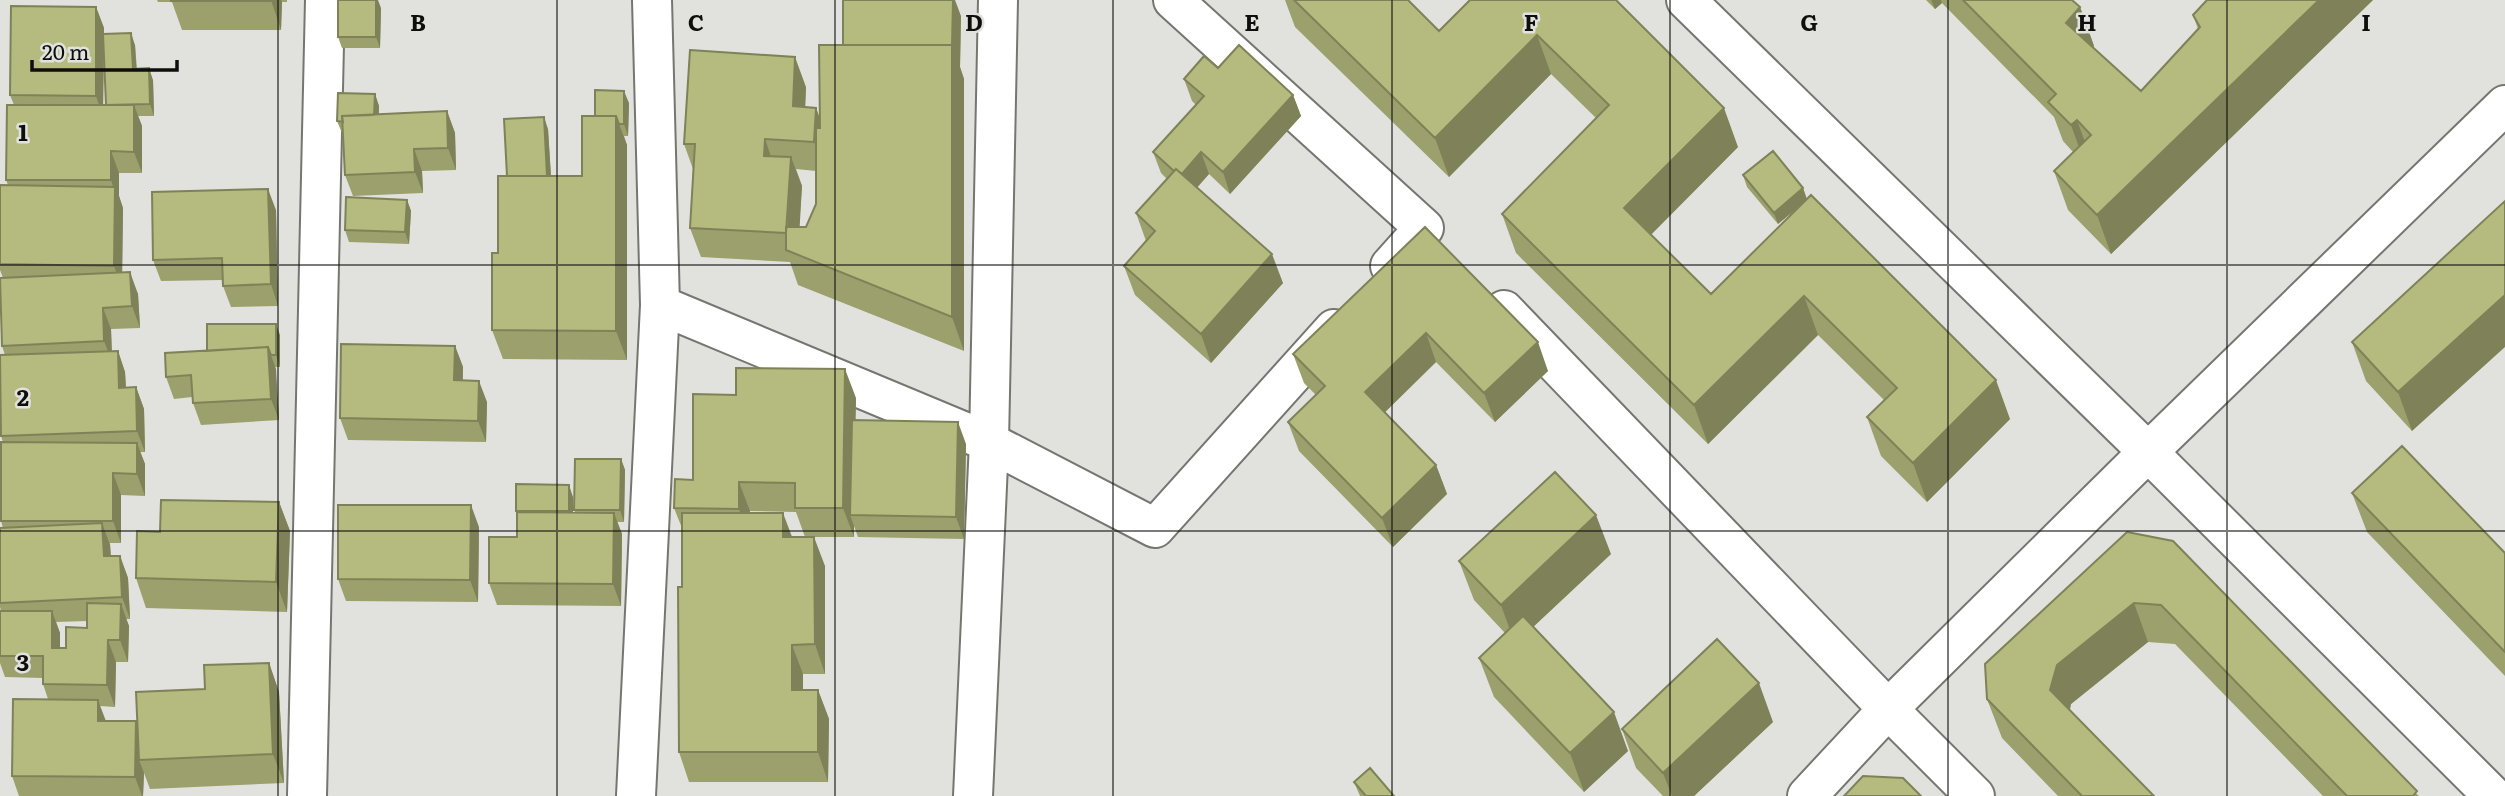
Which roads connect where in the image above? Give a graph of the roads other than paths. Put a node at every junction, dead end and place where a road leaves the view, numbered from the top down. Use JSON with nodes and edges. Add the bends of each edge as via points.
{"nodes":[{"id":1,"x":325,"y":0,"type":"edge"},
{"id":2,"x":652,"y":0,"type":"edge"},
{"id":3,"x":998,"y":0,"type":"edge"},
{"id":4,"x":1173,"y":0,"type":"edge"},
{"id":5,"x":1686,"y":0,"type":"edge"},
{"id":6,"x":2505,"y":106,"type":"edge"},
{"id":7,"x":1482,"y":287,"type":"edge"},
{"id":8,"x":660,"y":305,"type":"junction"},
{"id":9,"x":989,"y":442,"type":"junction"},
{"id":10,"x":2148,"y":452,"type":"junction"},
{"id":11,"x":1888,"y":709,"type":"junction"},
{"id":12,"x":307,"y":796,"type":"edge"},
{"id":13,"x":636,"y":796,"type":"edge"},
{"id":14,"x":973,"y":796,"type":"edge"},
{"id":15,"x":1807,"y":796,"type":"edge"},
{"id":16,"x":1975,"y":796,"type":"edge"},
{"id":17,"x":2493,"y":796,"type":"edge"}],
"edges":[{"from":1,"to":12,"type":"street"},
{"from":2,"to":8,"type":"street"},
{"from":3,"to":9,"type":"street"},
{"from":4,"to":9,"type":"street","via":[[1434,238],[1364,295],[1155,528]]},
{"from":5,"to":10,"type":"street"},
{"from":6,"to":10,"type":"street"},
{"from":7,"to":11,"type":"street"},
{"from":8,"to":9,"type":"street"},
{"from":8,"to":13,"type":"street"},
{"from":9,"to":14,"type":"street"},
{"from":10,"to":11,"type":"street"},
{"from":10,"to":17,"type":"street"},
{"from":11,"to":15,"type":"street"},
{"from":11,"to":16,"type":"street"}]}
